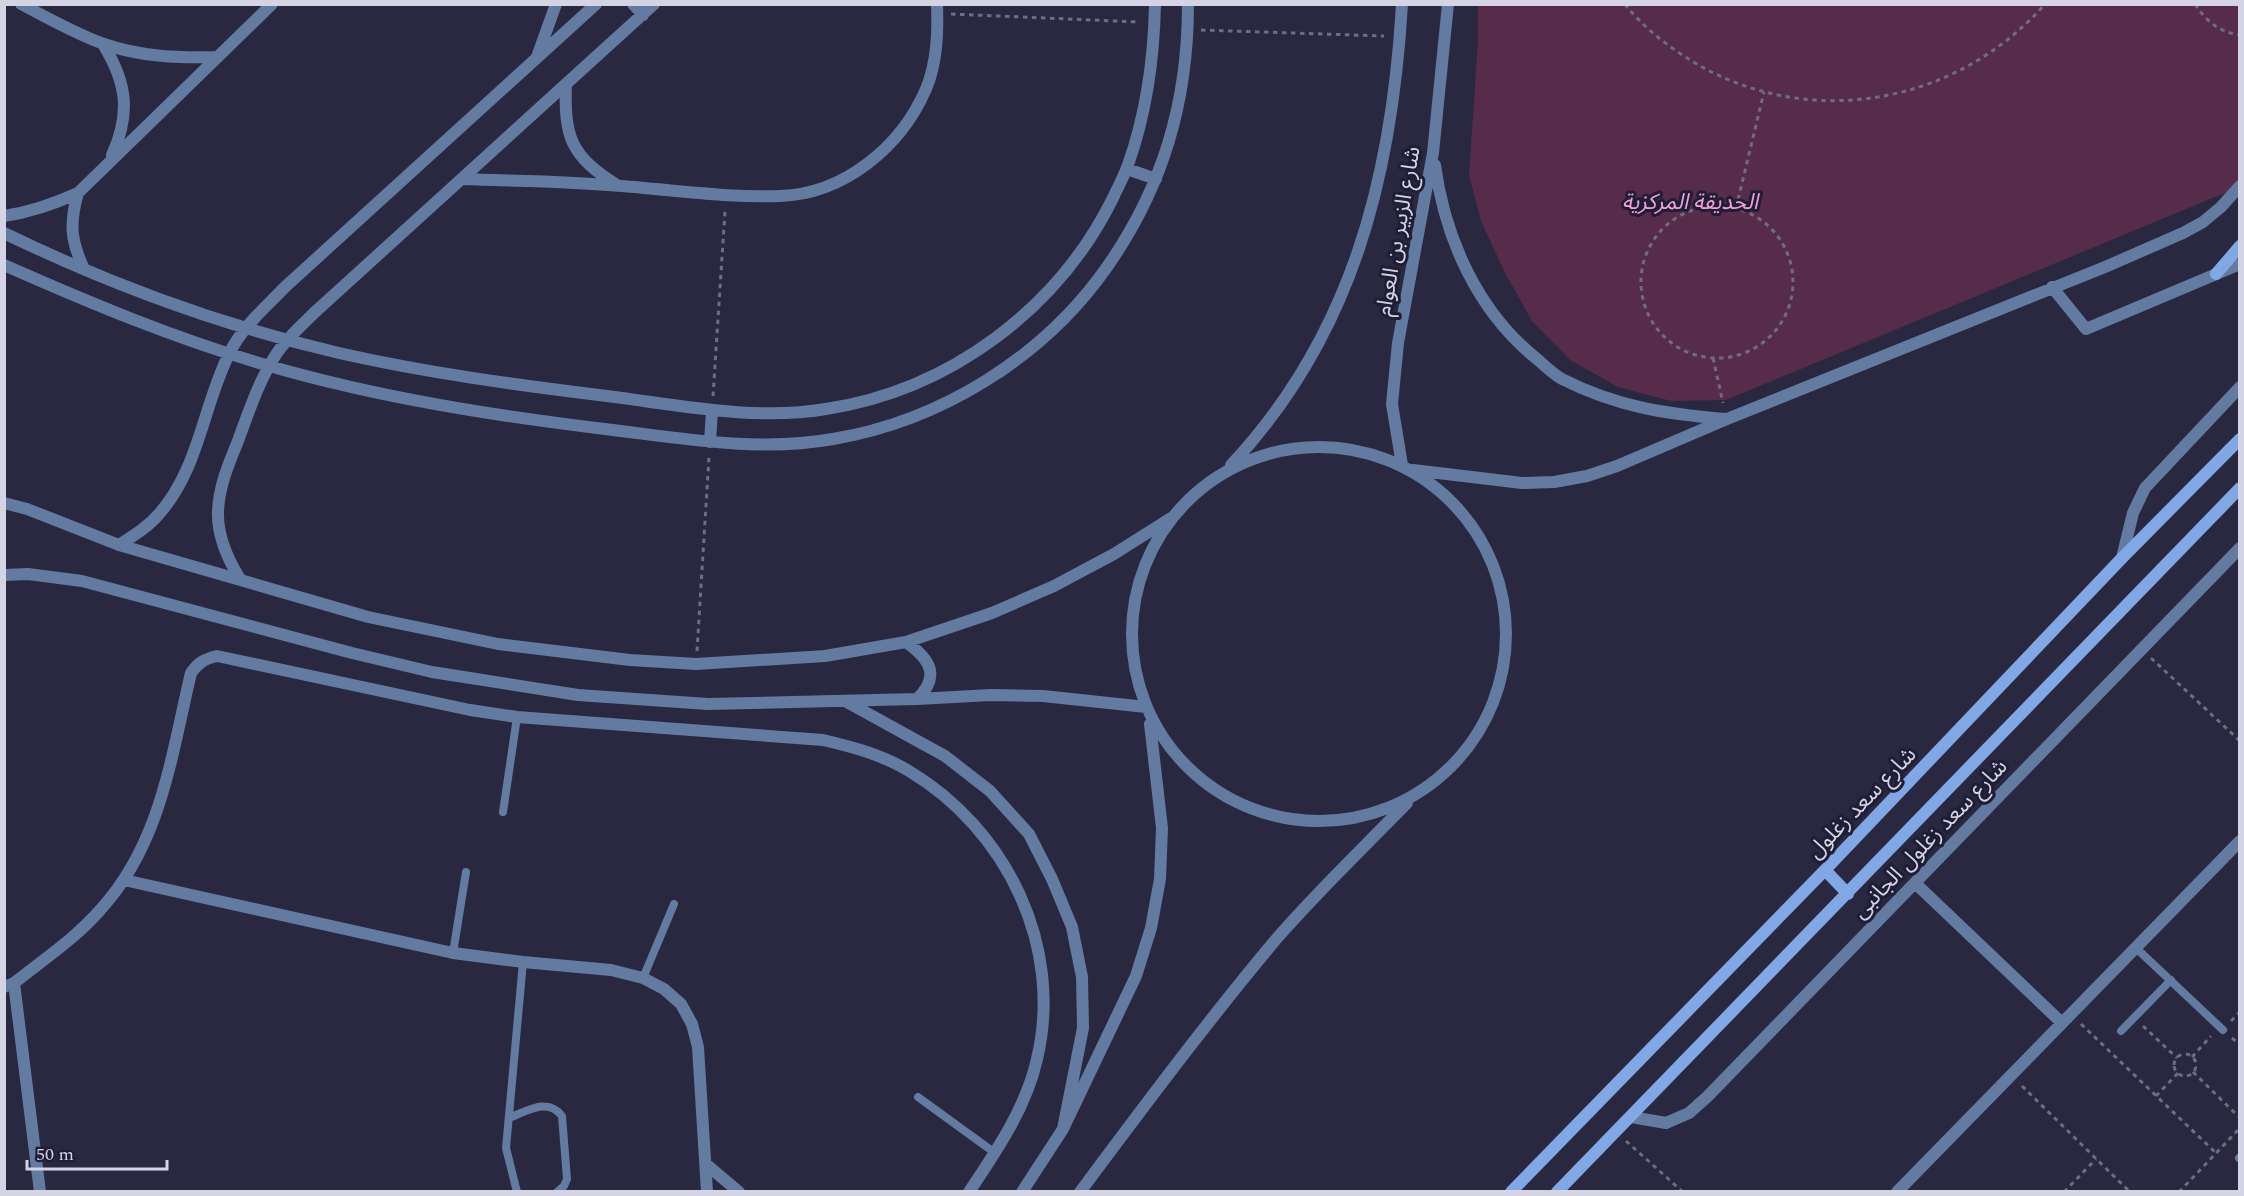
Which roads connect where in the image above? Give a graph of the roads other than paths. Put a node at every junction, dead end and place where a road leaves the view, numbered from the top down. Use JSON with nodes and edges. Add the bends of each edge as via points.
{"nodes":[{"id":1,"x":21,"y":4,"type":"edge"},
{"id":2,"x":272,"y":4,"type":"edge"},
{"id":3,"x":556,"y":4,"type":"edge"},
{"id":4,"x":596,"y":4,"type":"edge"},
{"id":5,"x":633,"y":4,"type":"edge"},
{"id":6,"x":654,"y":4,"type":"edge"},
{"id":7,"x":1155,"y":4,"type":"edge"},
{"id":8,"x":1188,"y":4,"type":"edge"},
{"id":9,"x":1402,"y":4,"type":"edge"},
{"id":10,"x":1448,"y":4,"type":"edge"},
{"id":11,"x":937,"y":9,"type":"edge"},
{"id":12,"x":643,"y":15,"type":"junction"},
{"id":13,"x":103,"y":44,"type":"junction"},
{"id":14,"x":218,"y":57,"type":"junction"},
{"id":15,"x":537,"y":58,"type":"junction"},
{"id":16,"x":566,"y":84,"type":"junction"},
{"id":17,"x":1433,"y":153,"type":"junction"},
{"id":18,"x":109,"y":163,"type":"junction"},
{"id":19,"x":1127,"y":169,"type":"junction"},
{"id":20,"x":463,"y":179,"type":"junction"},
{"id":21,"x":1156,"y":179,"type":"junction"},
{"id":22,"x":618,"y":185,"type":"junction"},
{"id":23,"x":2240,"y":186,"type":"edge"},
{"id":24,"x":78,"y":193,"type":"junction"},
{"id":25,"x":4,"y":216,"type":"edge"},
{"id":26,"x":4,"y":233,"type":"edge"},
{"id":27,"x":2240,"y":246,"type":"edge"},
{"id":28,"x":2240,"y":264,"type":"edge"},
{"id":29,"x":4,"y":265,"type":"edge"},
{"id":30,"x":84,"y":269,"type":"junction"},
{"id":31,"x":2216,"y":274,"type":"junction"},
{"id":32,"x":2052,"y":287,"type":"junction"},
{"id":33,"x":246,"y":327,"type":"junction"},
{"id":34,"x":287,"y":340,"type":"junction"},
{"id":35,"x":229,"y":354,"type":"junction"},
{"id":36,"x":269,"y":366,"type":"junction"},
{"id":37,"x":2240,"y":387,"type":"edge"},
{"id":38,"x":712,"y":410,"type":"junction"},
{"id":39,"x":1727,"y":419,"type":"junction"},
{"id":40,"x":2240,"y":439,"type":"edge"},
{"id":41,"x":710,"y":442,"type":"junction"},
{"id":42,"x":1406,"y":467,"type":"junction"},
{"id":43,"x":1225,"y":471,"type":"junction"},
{"id":44,"x":2240,"y":488,"type":"edge"},
{"id":45,"x":4,"y":503,"type":"edge"},
{"id":46,"x":1171,"y":518,"type":"junction"},
{"id":47,"x":119,"y":545,"type":"junction"},
{"id":48,"x":2240,"y":548,"type":"edge"},
{"id":49,"x":2122,"y":558,"type":"junction"},
{"id":50,"x":4,"y":575,"type":"edge"},
{"id":51,"x":240,"y":579,"type":"junction"},
{"id":52,"x":906,"y":642,"type":"junction"},
{"id":53,"x":917,"y":699,"type":"junction"},
{"id":54,"x":844,"y":701,"type":"junction"},
{"id":55,"x":1148,"y":712,"type":"junction"},
{"id":56,"x":517,"y":717,"type":"junction"},
{"id":57,"x":1412,"y":798,"type":"junction"},
{"id":58,"x":503,"y":812,"type":"dead end"},
{"id":59,"x":2240,"y":841,"type":"edge"},
{"id":60,"x":1825,"y":870,"type":"junction"},
{"id":61,"x":466,"y":872,"type":"dead end"},
{"id":62,"x":124,"y":880,"type":"junction"},
{"id":63,"x":1915,"y":883,"type":"junction"},
{"id":64,"x":1848,"y":894,"type":"junction"},
{"id":65,"x":674,"y":904,"type":"dead end"},
{"id":66,"x":2136,"y":948,"type":"junction"},
{"id":67,"x":453,"y":953,"type":"junction"},
{"id":68,"x":523,"y":962,"type":"junction"},
{"id":69,"x":643,"y":978,"type":"junction"},
{"id":70,"x":2171,"y":980,"type":"junction"},
{"id":71,"x":9,"y":985,"type":"edge"},
{"id":72,"x":2066,"y":1018,"type":"junction"},
{"id":73,"x":2221,"y":1028,"type":"road end"},
{"id":74,"x":2121,"y":1030,"type":"dead end"},
{"id":75,"x":918,"y":1098,"type":"dead end"},
{"id":76,"x":1631,"y":1117,"type":"junction"},
{"id":77,"x":509,"y":1118,"type":"junction"},
{"id":78,"x":1063,"y":1129,"type":"junction"},
{"id":79,"x":995,"y":1153,"type":"junction"},
{"id":80,"x":706,"y":1164,"type":"junction"},
{"id":81,"x":40,"y":1191,"type":"edge"},
{"id":82,"x":517,"y":1191,"type":"edge"},
{"id":83,"x":557,"y":1191,"type":"edge"},
{"id":84,"x":707,"y":1191,"type":"edge"},
{"id":85,"x":739,"y":1191,"type":"edge"},
{"id":86,"x":969,"y":1191,"type":"edge"},
{"id":87,"x":1022,"y":1191,"type":"edge"},
{"id":88,"x":1080,"y":1191,"type":"edge"},
{"id":89,"x":1511,"y":1191,"type":"edge"},
{"id":90,"x":1557,"y":1191,"type":"edge"},
{"id":91,"x":1897,"y":1191,"type":"edge"}],
"edges":[{"from":1,"to":13,"type":"street"},
{"from":2,"to":14,"type":"street"},
{"from":3,"to":15,"type":"street"},
{"from":4,"to":15,"type":"street"},
{"from":5,"to":12,"type":"street"},
{"from":6,"to":12,"type":"street"},
{"from":7,"to":19,"type":"street","via":[[1151,72]]},
{"from":8,"to":21,"type":"street","via":[[1184,81],[1173,131]]},
{"from":9,"to":43,"type":"street","name":"شارع الزبير بن العوام","via":[[1395,98],[1370,219],[1350,278],[1293,388],[1256,438]]},
{"from":10,"to":17,"type":"street","name":"شارع الزبير بن العوام"},
{"from":11,"to":22,"type":"street","via":[[936,52],[926,88],[908,122],[884,151],[854,174],[819,189],[782,196]]},
{"from":12,"to":16,"type":"street"},
{"from":13,"to":14,"type":"street","via":[[159,56]]},
{"from":13,"to":18,"type":"street","via":[[124,89],[120,139]]},
{"from":14,"to":18,"type":"street"},
{"from":15,"to":33,"type":"street"},
{"from":16,"to":20,"type":"street"},
{"from":16,"to":22,"type":"street","via":[[568,132],[578,152],[592,170]]},
{"from":17,"to":39,"type":"street","via":[[1439,197],[1471,280],[1525,350],[1560,378],[1602,396],[1642,409]]},
{"from":17,"to":42,"type":"street","name":"شارع الزبير بن العوام","via":[[1408,282],[1392,404]]},
{"from":18,"to":24,"type":"street"},
{"from":19,"to":21,"type":"street"},
{"from":19,"to":38,"type":"street","via":[[1100,224],[1067,271],[1028,312],[984,348],[924,380],[881,397],[826,409],[769,414]]},
{"from":20,"to":22,"type":"street"},
{"from":20,"to":34,"type":"street"},
{"from":21,"to":41,"type":"street","via":[[1129,236],[1094,286],[1052,332],[986,381],[893,425],[833,439],[772,445]]},
{"from":23,"to":32,"type":"street","via":[[2212,214],[2182,233]]},
{"from":24,"to":25,"type":"street","via":[[53,204]]},
{"from":24,"to":30,"type":"street","via":[[72,212],[72,232]]},
{"from":26,"to":30,"type":"street"},
{"from":27,"to":31,"type":"main road"},
{"from":28,"to":31,"type":"street"},
{"from":29,"to":35,"type":"street","via":[[158,330]]},
{"from":30,"to":33,"type":"street"},
{"from":31,"to":32,"type":"street","via":[[2086,329]]},
{"from":32,"to":39,"type":"street"},
{"from":33,"to":34,"type":"street"},
{"from":33,"to":35,"type":"street"},
{"from":34,"to":36,"type":"street"},
{"from":34,"to":38,"type":"street","via":[[442,373]]},
{"from":35,"to":36,"type":"street"},
{"from":35,"to":47,"type":"street","via":[[186,474],[174,495],[140,531]]},
{"from":36,"to":41,"type":"street","via":[[431,404]]},
{"from":36,"to":51,"type":"street","via":[[221,486],[221,538]]},
{"from":37,"to":49,"type":"street","via":[[2145,488],[2133,513]]},
{"from":38,"to":41,"type":"street"},
{"from":39,"to":42,"type":"street","via":[[1617,466],[1554,482],[1522,483]]},
{"from":40,"to":49,"type":"main road","name":"شارع سعد زغلول"},
{"from":42,"to":43,"type":"street","via":[[1364,452],[1313,446],[1253,458]]},
{"from":42,"to":57,"type":"street","via":[[1456,505],[1477,532],[1493,561],[1507,627],[1497,693],[1484,724],[1442,776]]},
{"from":43,"to":46,"type":"street"},
{"from":44,"to":64,"type":"main road"},
{"from":45,"to":47,"type":"street"},
{"from":46,"to":52,"type":"street","via":[[1054,586],[992,613]]},
{"from":46,"to":55,"type":"street","via":[[1149,554],[1136,594],[1131,636],[1136,677]]},
{"from":47,"to":51,"type":"street"},
{"from":48,"to":63,"type":"street","name":"شارع سعد زغلول الجانبى"},
{"from":49,"to":60,"type":"main road","name":"شارع سعد زغلول"},
{"from":50,"to":54,"type":"street","via":[[28,574],[82,582],[352,653],[514,686],[621,699],[708,704]]},
{"from":51,"to":52,"type":"street","via":[[368,616],[498,644],[630,660],[696,664],[825,656]]},
{"from":52,"to":53,"type":"street","via":[[926,658],[930,669],[930,681]]},
{"from":53,"to":54,"type":"street"},
{"from":53,"to":55,"type":"street","via":[[991,694],[1043,696]]},
{"from":54,"to":78,"type":"street","via":[[945,756],[990,791],[1029,834],[1072,927],[1082,977],[1083,1028]]},
{"from":55,"to":57,"type":"street","via":[[1178,759],[1204,784],[1236,803],[1270,816],[1306,822],[1342,821],[1378,813]]},
{"from":55,"to":78,"type":"street","via":[[1162,828],[1160,879],[1152,928],[1136,976]]},
{"from":56,"to":58,"type":"lane"},
{"from":56,"to":62,"type":"street","via":[[227,658],[206,658],[191,673],[160,807]]},
{"from":56,"to":79,"type":"street","via":[[824,740],[867,751],[908,770],[945,795],[977,826],[1004,862],[1027,907],[1040,957],[1044,1007],[1038,1058],[1022,1107]]},
{"from":57,"to":88,"type":"street","via":[[1280,936],[1211,1019]]},
{"from":59,"to":66,"type":"street"},
{"from":60,"to":64,"type":"main road"},
{"from":60,"to":89,"type":"main road","name":"شارع سعد زغلول"},
{"from":61,"to":67,"type":"lane"},
{"from":62,"to":67,"type":"street"},
{"from":62,"to":71,"type":"street","via":[[76,934]]},
{"from":63,"to":72,"type":"street"},
{"from":63,"to":76,"type":"street","name":"شارع سعد زغلول الجانبى","via":[[1689,1113],[1666,1123]]},
{"from":64,"to":76,"type":"main road"},
{"from":65,"to":69,"type":"lane"},
{"from":66,"to":70,"type":"lane"},
{"from":66,"to":72,"type":"street"},
{"from":67,"to":68,"type":"street"},
{"from":68,"to":69,"type":"street","via":[[611,970]]},
{"from":68,"to":77,"type":"lane"},
{"from":69,"to":80,"type":"street","via":[[664,988],[681,1004],[692,1024],[698,1047]]},
{"from":70,"to":73,"type":"lane"},
{"from":70,"to":74,"type":"lane"},
{"from":71,"to":81,"type":"street"},
{"from":72,"to":91,"type":"street"},
{"from":75,"to":79,"type":"lane"},
{"from":76,"to":90,"type":"main road"},
{"from":77,"to":82,"type":"lane","via":[[506,1148]]},
{"from":77,"to":83,"type":"lane","via":[[541,1106],[557,1109],[562,1116],[567,1179]]},
{"from":78,"to":87,"type":"street"},
{"from":79,"to":86,"type":"street"},
{"from":80,"to":84,"type":"street"},
{"from":80,"to":85,"type":"street"}]}
